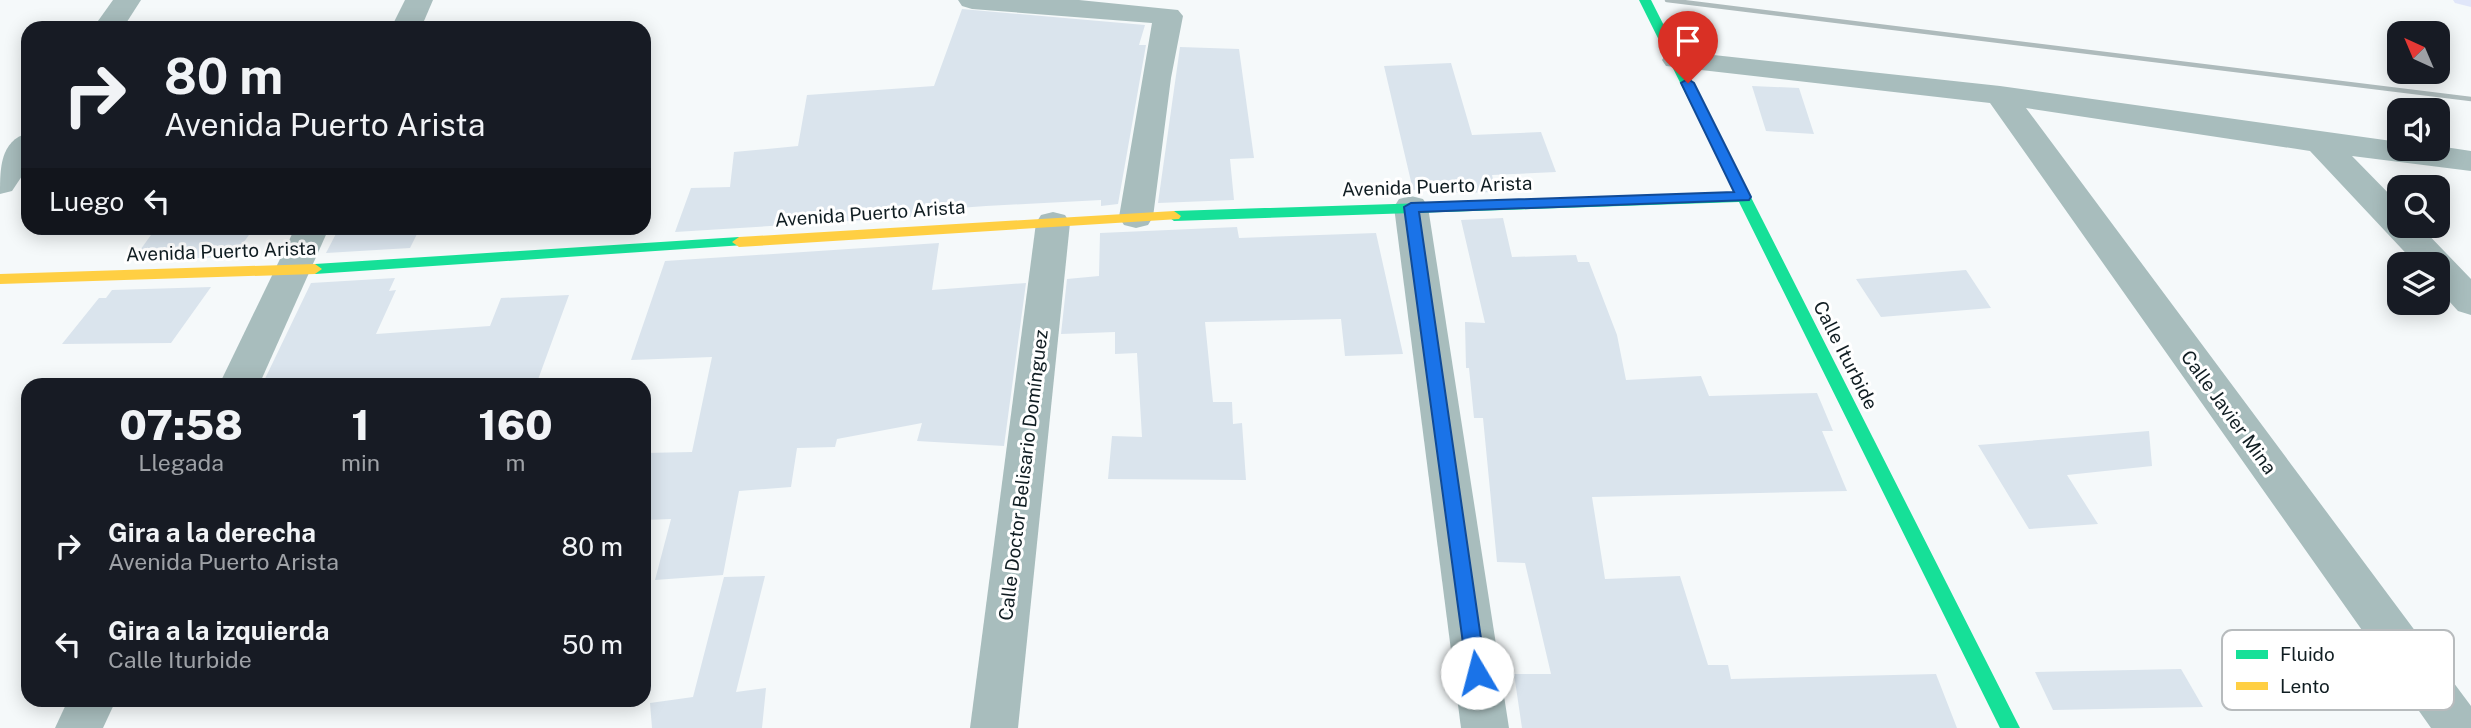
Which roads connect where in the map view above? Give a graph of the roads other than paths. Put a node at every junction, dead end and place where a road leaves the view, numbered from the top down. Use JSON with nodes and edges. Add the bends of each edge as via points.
{"nodes":[{"id":1,"x":127,"y":0,"type":"edge"},
{"id":2,"x":419,"y":0,"type":"edge"},
{"id":3,"x":972,"y":0,"type":"edge"},
{"id":4,"x":1645,"y":0,"type":"edge"},
{"id":5,"x":113,"y":21,"type":"edge"},
{"id":6,"x":409,"y":21,"type":"edge"},
{"id":7,"x":1676,"y":60,"type":"junction"},
{"id":8,"x":2000,"y":95,"type":"junction"},
{"id":9,"x":2320,"y":142,"type":"junction"},
{"id":10,"x":21,"y":153,"type":"edge"},
{"id":11,"x":2471,"y":161,"type":"edge"},
{"id":12,"x":0,"y":183,"type":"edge"},
{"id":13,"x":1744,"y":197,"type":"junction"},
{"id":14,"x":1411,"y":207,"type":"junction"},
{"id":15,"x":1136,"y":217,"type":"junction"},
{"id":16,"x":1053,"y":223,"type":"junction"},
{"id":17,"x":309,"y":235,"type":"edge"},
{"id":18,"x":2425,"y":252,"type":"edge"},
{"id":19,"x":292,"y":270,"type":"junction"},
{"id":20,"x":0,"y":279,"type":"edge"},
{"id":21,"x":2450,"y":279,"type":"edge"},
{"id":22,"x":2471,"y":302,"type":"edge"},
{"id":23,"x":242,"y":378,"type":"edge"},
{"id":24,"x":2388,"y":630,"type":"edge"},
{"id":25,"x":89,"y":707,"type":"edge"},
{"id":26,"x":2446,"y":710,"type":"edge"},
{"id":27,"x":79,"y":728,"type":"edge"},
{"id":28,"x":994,"y":728,"type":"edge"},
{"id":29,"x":1485,"y":728,"type":"edge"},
{"id":30,"x":2010,"y":728,"type":"edge"},
{"id":31,"x":2459,"y":728,"type":"edge"}],
"edges":[{"from":1,"to":5,"type":"street"},
{"from":2,"to":6,"type":"street"},
{"from":3,"to":15,"type":"street","via":[[1168,16]]},
{"from":4,"to":7,"type":"street","name":"Calle Iturbide"},
{"from":7,"to":8,"type":"street"},
{"from":7,"to":13,"type":"street","name":"Calle Iturbide"},
{"from":8,"to":9,"type":"street"},
{"from":8,"to":24,"type":"street","name":"Calle Javier Mina"},
{"from":9,"to":11,"type":"street"},
{"from":9,"to":18,"type":"street"},
{"from":10,"to":12,"type":"street"},
{"from":13,"to":14,"type":"street","name":"Avenida Puerto Arista"},
{"from":13,"to":30,"type":"street","name":"Calle Iturbide"},
{"from":14,"to":15,"type":"street","name":"Avenida Puerto Arista"},
{"from":14,"to":29,"type":"street"},
{"from":15,"to":16,"type":"street","name":"Avenida Puerto Arista"},
{"from":16,"to":19,"type":"street","name":"Avenida Puerto Arista"},
{"from":16,"to":28,"type":"street","name":"Calle Doctor Belisario Domínguez"},
{"from":17,"to":19,"type":"street"},
{"from":19,"to":20,"type":"street","name":"Avenida Puerto Arista"},
{"from":19,"to":23,"type":"street"},
{"from":21,"to":22,"type":"street"},
{"from":25,"to":27,"type":"street"},
{"from":26,"to":31,"type":"street","name":"Calle Javier Mina"}]}
